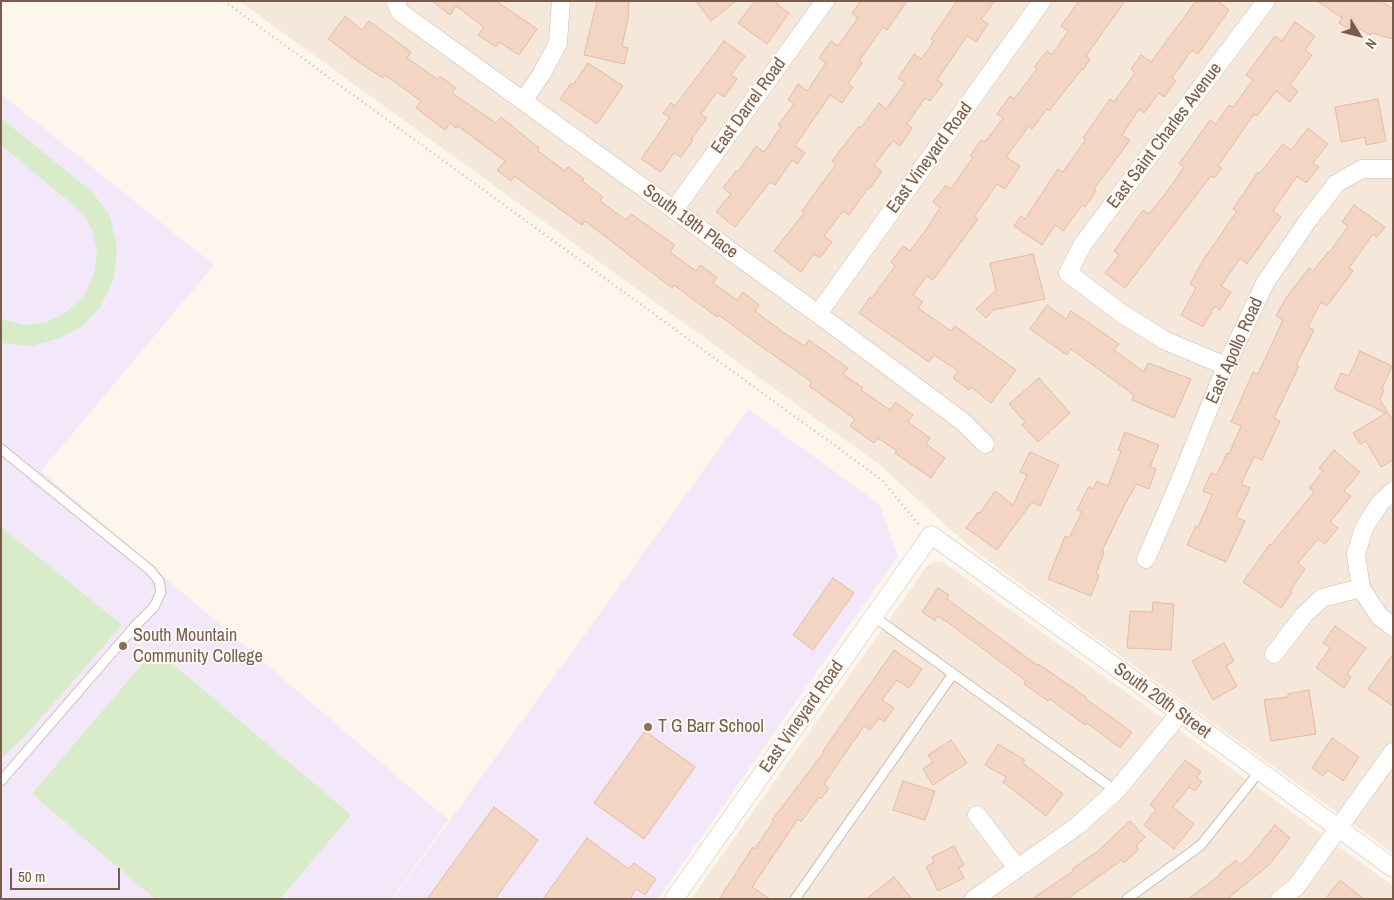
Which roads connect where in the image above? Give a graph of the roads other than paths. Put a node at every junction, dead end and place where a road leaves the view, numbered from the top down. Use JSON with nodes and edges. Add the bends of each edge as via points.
{"nodes":[{"id":1,"x":395,"y":1,"type":"edge"},
{"id":2,"x":561,"y":1,"type":"edge"},
{"id":3,"x":825,"y":1,"type":"edge"},
{"id":4,"x":1042,"y":1,"type":"edge"},
{"id":5,"x":1266,"y":1,"type":"edge"},
{"id":6,"x":523,"y":101,"type":"junction"},
{"id":7,"x":1393,"y":169,"type":"edge"},
{"id":8,"x":674,"y":210,"type":"junction"},
{"id":9,"x":818,"y":314,"type":"junction"},
{"id":10,"x":1226,"y":366,"type":"junction"},
{"id":11,"x":985,"y":444,"type":"dead end"},
{"id":12,"x":1,"y":449,"type":"edge"},
{"id":13,"x":1393,"y":491,"type":"edge"},
{"id":14,"x":931,"y":536,"type":"joint"},
{"id":15,"x":1146,"y":559,"type":"dead end"},
{"id":16,"x":1361,"y":588,"type":"junction"},
{"id":17,"x":873,"y":616,"type":"junction"},
{"id":18,"x":1393,"y":627,"type":"edge"},
{"id":19,"x":1274,"y":654,"type":"dead end"},
{"id":20,"x":953,"y":674,"type":"junction"},
{"id":21,"x":1180,"y":713,"type":"junction"},
{"id":22,"x":1393,"y":752,"type":"edge"},
{"id":23,"x":1259,"y":772,"type":"junction"},
{"id":24,"x":1,"y":781,"type":"edge"},
{"id":25,"x":1116,"y":791,"type":"junction"},
{"id":26,"x":978,"y":815,"type":"dead end"},
{"id":27,"x":1339,"y":828,"type":"junction"},
{"id":28,"x":1017,"y":868,"type":"junction"},
{"id":29,"x":1393,"y":868,"type":"edge"},
{"id":30,"x":674,"y":899,"type":"edge"},
{"id":31,"x":795,"y":899,"type":"edge"},
{"id":32,"x":974,"y":899,"type":"edge"},
{"id":33,"x":1127,"y":899,"type":"edge"},
{"id":34,"x":1280,"y":899,"type":"edge"}],
"edges":[{"from":1,"to":6,"type":"street","name":"South 19th Place","via":[[400,12]]},
{"from":2,"to":6,"type":"street","via":[[558,42]]},
{"from":3,"to":8,"type":"street","name":"East Darrel Road"},
{"from":4,"to":9,"type":"street","name":"East Vineyard Road"},
{"from":5,"to":10,"type":"street","name":"East Saint Charles Avenue","via":[[1083,244],[1068,273],[1121,313],[1166,341]]},
{"from":6,"to":8,"type":"street","name":"South 19th Place"},
{"from":7,"to":10,"type":"street","name":"East Apollo Road","via":[[1362,169],[1338,183],[1265,284]]},
{"from":8,"to":9,"type":"street","name":"South 19th Place"},
{"from":9,"to":11,"type":"street","name":"South 19th Place","via":[[962,421]]},
{"from":10,"to":15,"type":"street","name":"East Apollo Road"},
{"from":12,"to":24,"type":"lane","via":[[150,570],[159,582],[161,592],[154,607]]},
{"from":13,"to":16,"type":"street","via":[[1380,503],[1364,528],[1356,554]]},
{"from":14,"to":17,"type":"street","name":"East Vineyard Road"},
{"from":14,"to":21,"type":"street","name":"South 20th Street"},
{"from":16,"to":18,"type":"street","via":[[1379,616]]},
{"from":16,"to":19,"type":"street","via":[[1322,598],[1304,615]]},
{"from":17,"to":20,"type":"lane"},
{"from":17,"to":30,"type":"street","name":"East Vineyard Road"},
{"from":20,"to":25,"type":"lane"},
{"from":20,"to":31,"type":"lane"},
{"from":21,"to":23,"type":"street","name":"South 20th Street"},
{"from":21,"to":25,"type":"street"},
{"from":22,"to":27,"type":"street"},
{"from":23,"to":27,"type":"street","name":"South 20th Street"},
{"from":23,"to":33,"type":"lane","via":[[1201,845]]},
{"from":25,"to":28,"type":"street","via":[[1077,826]]},
{"from":26,"to":28,"type":"street"},
{"from":27,"to":29,"type":"street","name":"South 20th Street"},
{"from":27,"to":34,"type":"street","via":[[1296,887]]},
{"from":28,"to":32,"type":"street"}]}
